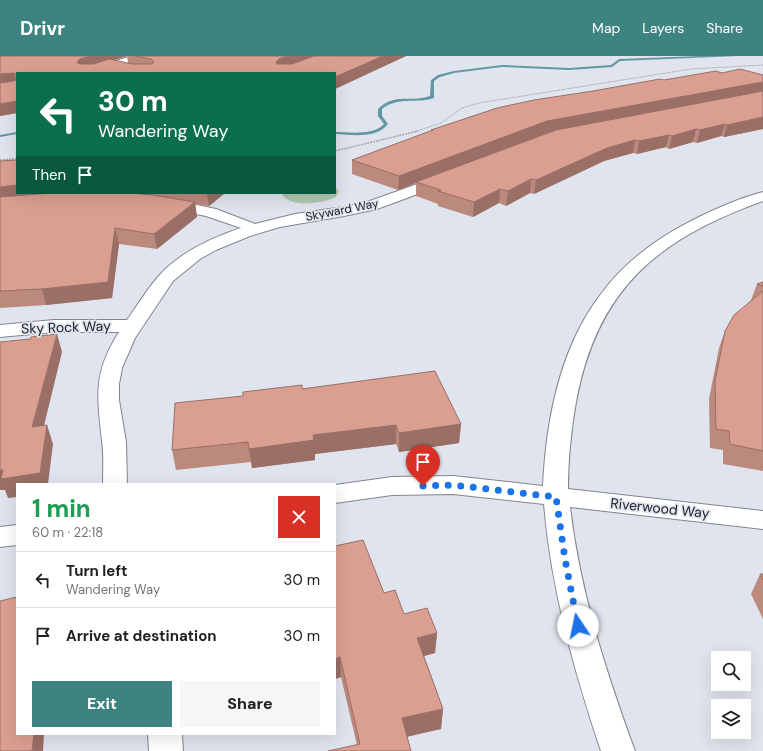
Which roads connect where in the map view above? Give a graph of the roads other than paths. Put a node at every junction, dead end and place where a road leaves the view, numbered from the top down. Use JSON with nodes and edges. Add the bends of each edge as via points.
{"nodes":[{"id":1,"x":142,"y":56,"type":"edge"},
{"id":2,"x":110,"y":66,"type":"junction"},
{"id":3,"x":129,"y":70,"type":"edge"},
{"id":4,"x":89,"y":72,"type":"edge"},
{"id":5,"x":456,"y":174,"type":"edge"},
{"id":6,"x":763,"y":196,"type":"edge"},
{"id":7,"x":148,"y":203,"type":"edge"},
{"id":8,"x":254,"y":229,"type":"junction"},
{"id":9,"x":133,"y":326,"type":"junction"},
{"id":10,"x":0,"y":331,"type":"edge"},
{"id":11,"x":115,"y":483,"type":"edge"},
{"id":12,"x":336,"y":494,"type":"edge"},
{"id":13,"x":556,"y":497,"type":"junction"},
{"id":14,"x":763,"y":520,"type":"edge"},
{"id":15,"x":16,"y":535,"type":"edge"},
{"id":16,"x":0,"y":537,"type":"edge"},
{"id":17,"x":165,"y":735,"type":"edge"},
{"id":18,"x":166,"y":751,"type":"edge"},
{"id":19,"x":618,"y":751,"type":"edge"}],
"edges":[{"from":1,"to":2,"type":"street"},
{"from":2,"to":3,"type":"street"},
{"from":2,"to":4,"type":"street"},
{"from":5,"to":8,"type":"street","name":"Skyward Way","via":[[374,205]]},
{"from":6,"to":13,"type":"street","via":[[721,212],[676,235],[638,265],[606,300],[593,320],[572,374],[557,453]]},
{"from":7,"to":8,"type":"street","via":[[204,211]]},
{"from":8,"to":9,"type":"street","name":"Skyward Way","via":[[219,244],[181,266],[155,292]]},
{"from":9,"to":10,"type":"street","name":"Sky Rock Way","via":[[54,326]]},
{"from":9,"to":11,"type":"street","name":"Skyward Way","via":[[120,346],[109,376],[108,395],[114,444]]},
{"from":12,"to":13,"type":"street","name":"Riverwood Way","via":[[392,486],[453,485]]},
{"from":13,"to":14,"type":"street","name":"Riverwood Way"},
{"from":13,"to":19,"type":"street","via":[[578,626]]},
{"from":15,"to":16,"type":"street"},
{"from":17,"to":18,"type":"street"}]}
